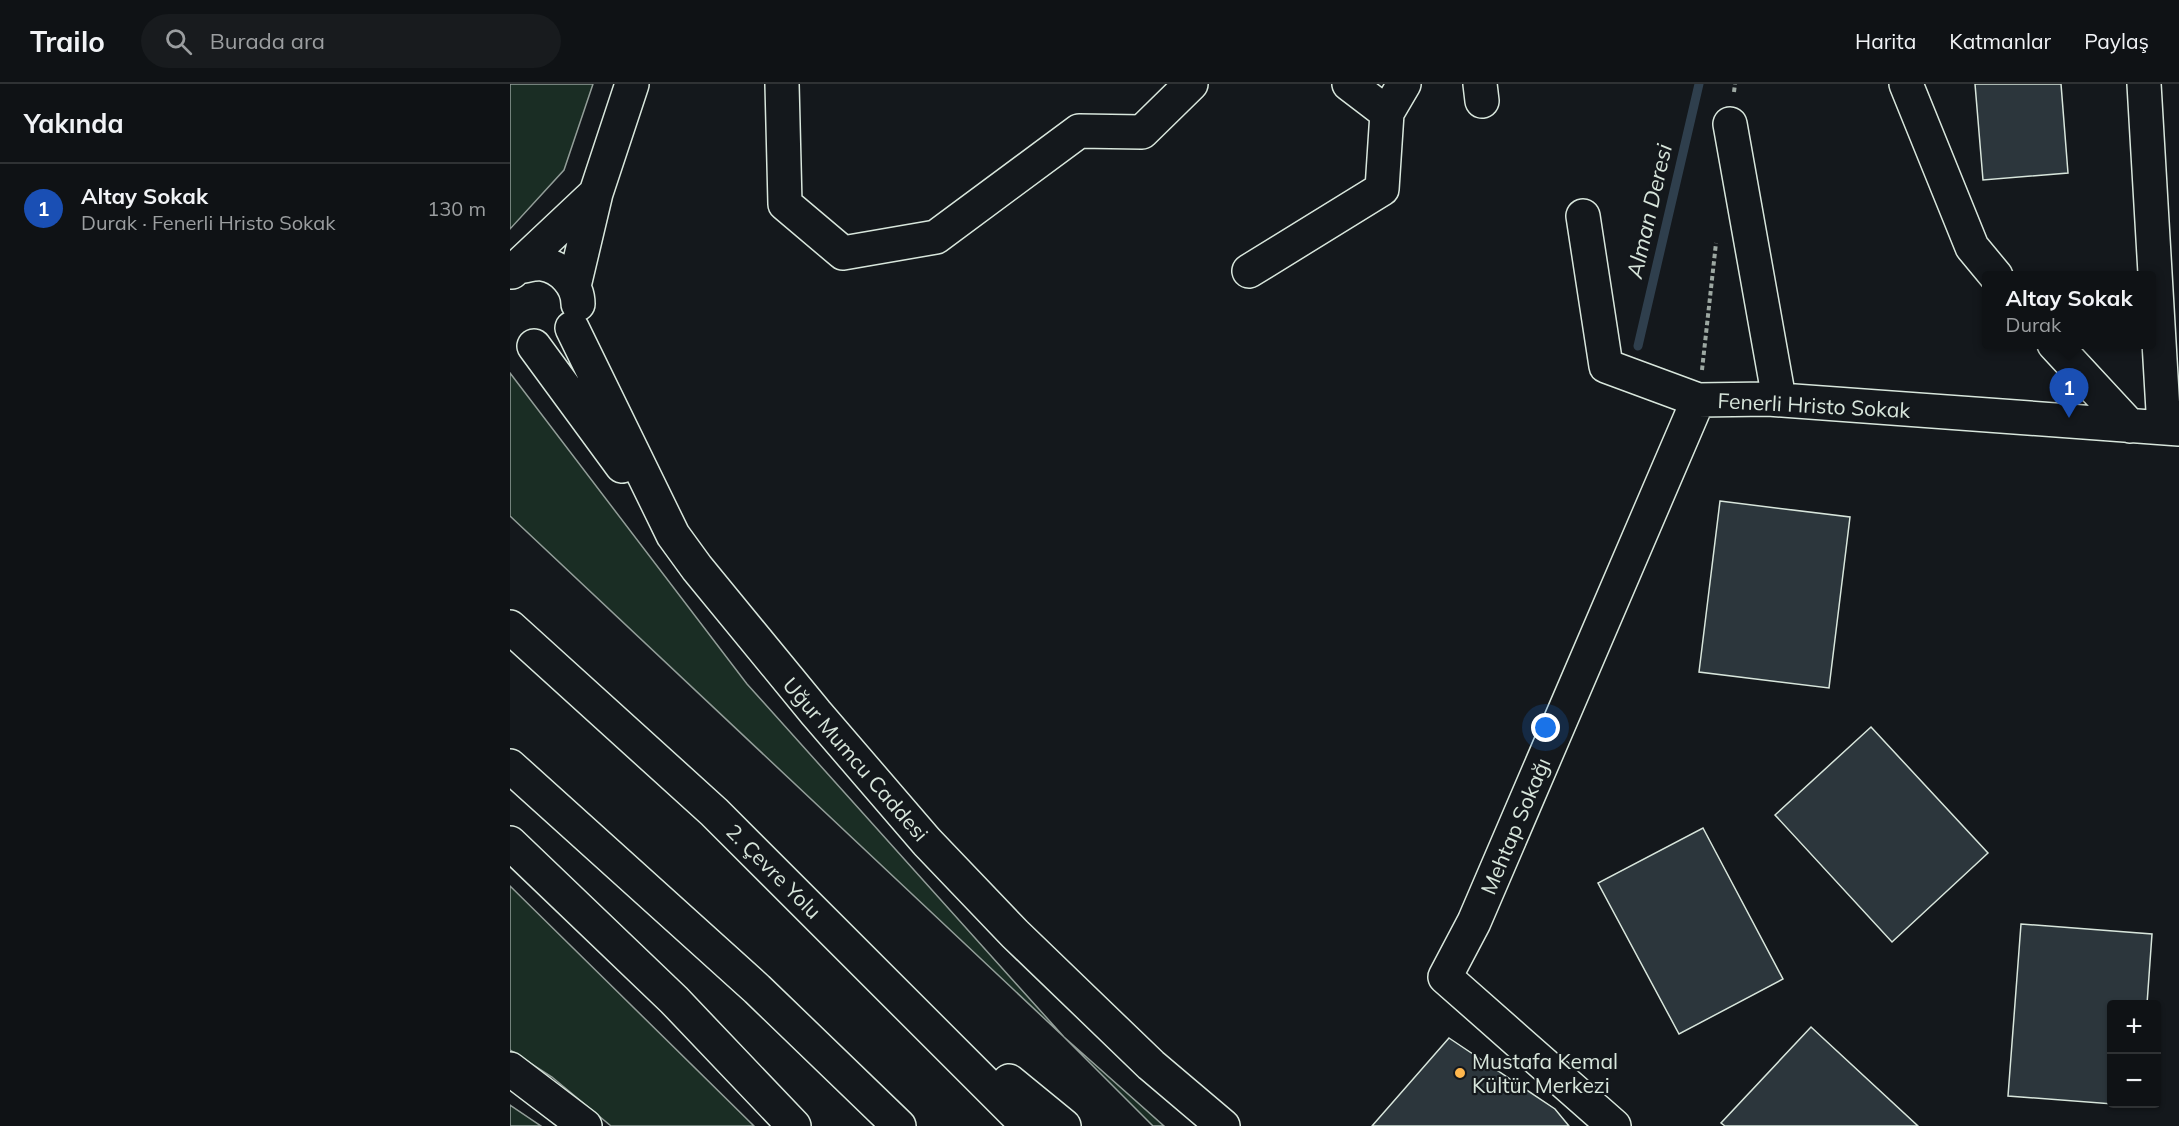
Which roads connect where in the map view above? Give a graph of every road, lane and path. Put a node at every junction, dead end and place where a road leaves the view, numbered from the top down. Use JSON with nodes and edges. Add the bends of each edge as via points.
{"nodes":[{"id":1,"x":632,"y":84,"type":"edge"},
{"id":2,"x":783,"y":84,"type":"edge"},
{"id":3,"x":1191,"y":84,"type":"edge"},
{"id":4,"x":1349,"y":84,"type":"edge"},
{"id":5,"x":1404,"y":84,"type":"edge"},
{"id":6,"x":1906,"y":84,"type":"edge"},
{"id":7,"x":2144,"y":84,"type":"edge"},
{"id":8,"x":1387,"y":113,"type":"junction"},
{"id":9,"x":1730,"y":124,"type":"dead end"},
{"id":10,"x":596,"y":193,"type":"junction"},
{"id":11,"x":1583,"y":216,"type":"dead end"},
{"id":12,"x":514,"y":271,"type":"edge"},
{"id":13,"x":1249,"y":271,"type":"dead end"},
{"id":14,"x":1992,"y":271,"type":"edge"},
{"id":15,"x":574,"y":286,"type":"junction"},
{"id":16,"x":572,"y":328,"type":"junction"},
{"id":17,"x":518,"y":342,"type":"edge"},
{"id":18,"x":2058,"y":349,"type":"edge"},
{"id":19,"x":1779,"y":399,"type":"junction"},
{"id":20,"x":1698,"y":400,"type":"junction"},
{"id":21,"x":2130,"y":426,"type":"junction"},
{"id":22,"x":2172,"y":429,"type":"edge"},
{"id":23,"x":673,"y":535,"type":"junction"},
{"id":24,"x":510,"y":627,"type":"edge"},
{"id":25,"x":510,"y":766,"type":"edge"},
{"id":26,"x":510,"y":843,"type":"edge"},
{"id":27,"x":867,"y":963,"type":"junction"},
{"id":28,"x":510,"y":1069,"type":"edge"},
{"id":29,"x":585,"y":1126,"type":"edge"},
{"id":30,"x":794,"y":1126,"type":"edge"},
{"id":31,"x":899,"y":1126,"type":"edge"},
{"id":32,"x":1028,"y":1126,"type":"edge"},
{"id":33,"x":1064,"y":1126,"type":"edge"},
{"id":34,"x":1223,"y":1126,"type":"edge"},
{"id":35,"x":1614,"y":1126,"type":"edge"}],
"edges":[{"from":1,"to":10,"type":"main road"},
{"from":2,"to":3,"type":"main road","via":[[785,204],[843,253],[936,237],[1078,131],[1142,132]]},
{"from":4,"to":8,"type":"main road"},
{"from":5,"to":8,"type":"main road"},
{"from":6,"to":14,"type":"main road","via":[[1972,247]]},
{"from":7,"to":22,"type":"main road"},
{"from":8,"to":13,"type":"main road","via":[[1382,189]]},
{"from":9,"to":19,"type":"main road"},
{"from":10,"to":12,"type":"main road"},
{"from":10,"to":15,"type":"main road"},
{"from":11,"to":20,"type":"main road","name":"Fenerli Hristo Sokak","via":[[1606,366]]},
{"from":12,"to":15,"type":"main road","via":[[541,264],[566,275]]},
{"from":15,"to":16,"type":"main road","via":[[578,300]]},
{"from":16,"to":17,"type":"main road","via":[[550,344]]},
{"from":16,"to":23,"type":"main road","name":"Uğur Mumcu Caddesi"},
{"from":17,"to":23,"type":"main road"},
{"from":18,"to":21,"type":"main road"},
{"from":19,"to":20,"type":"main road","name":"Fenerli Hristo Sokak"},
{"from":19,"to":21,"type":"main road","name":"Fenerli Hristo Sokak"},
{"from":20,"to":35,"type":"main road","name":"Mehtap Sokağı","via":[[1474,922],[1445,977]]},
{"from":21,"to":22,"type":"main road","name":"Fenerli Hristo Sokak"},
{"from":23,"to":34,"type":"main road","name":"Uğur Mumcu Caddesi","via":[[816,713],[927,842],[1023,942],[1151,1065]]},
{"from":24,"to":27,"type":"main road","name":"2. Çevre Yolu","via":[[714,812]]},
{"from":25,"to":31,"type":"main road","via":[[757,989]]},
{"from":26,"to":30,"type":"main road","via":[[674,1000]]},
{"from":27,"to":32,"type":"main road","name":"2. Çevre Yolu"},
{"from":27,"to":33,"type":"main road"},
{"from":28,"to":29,"type":"main road"}]}
